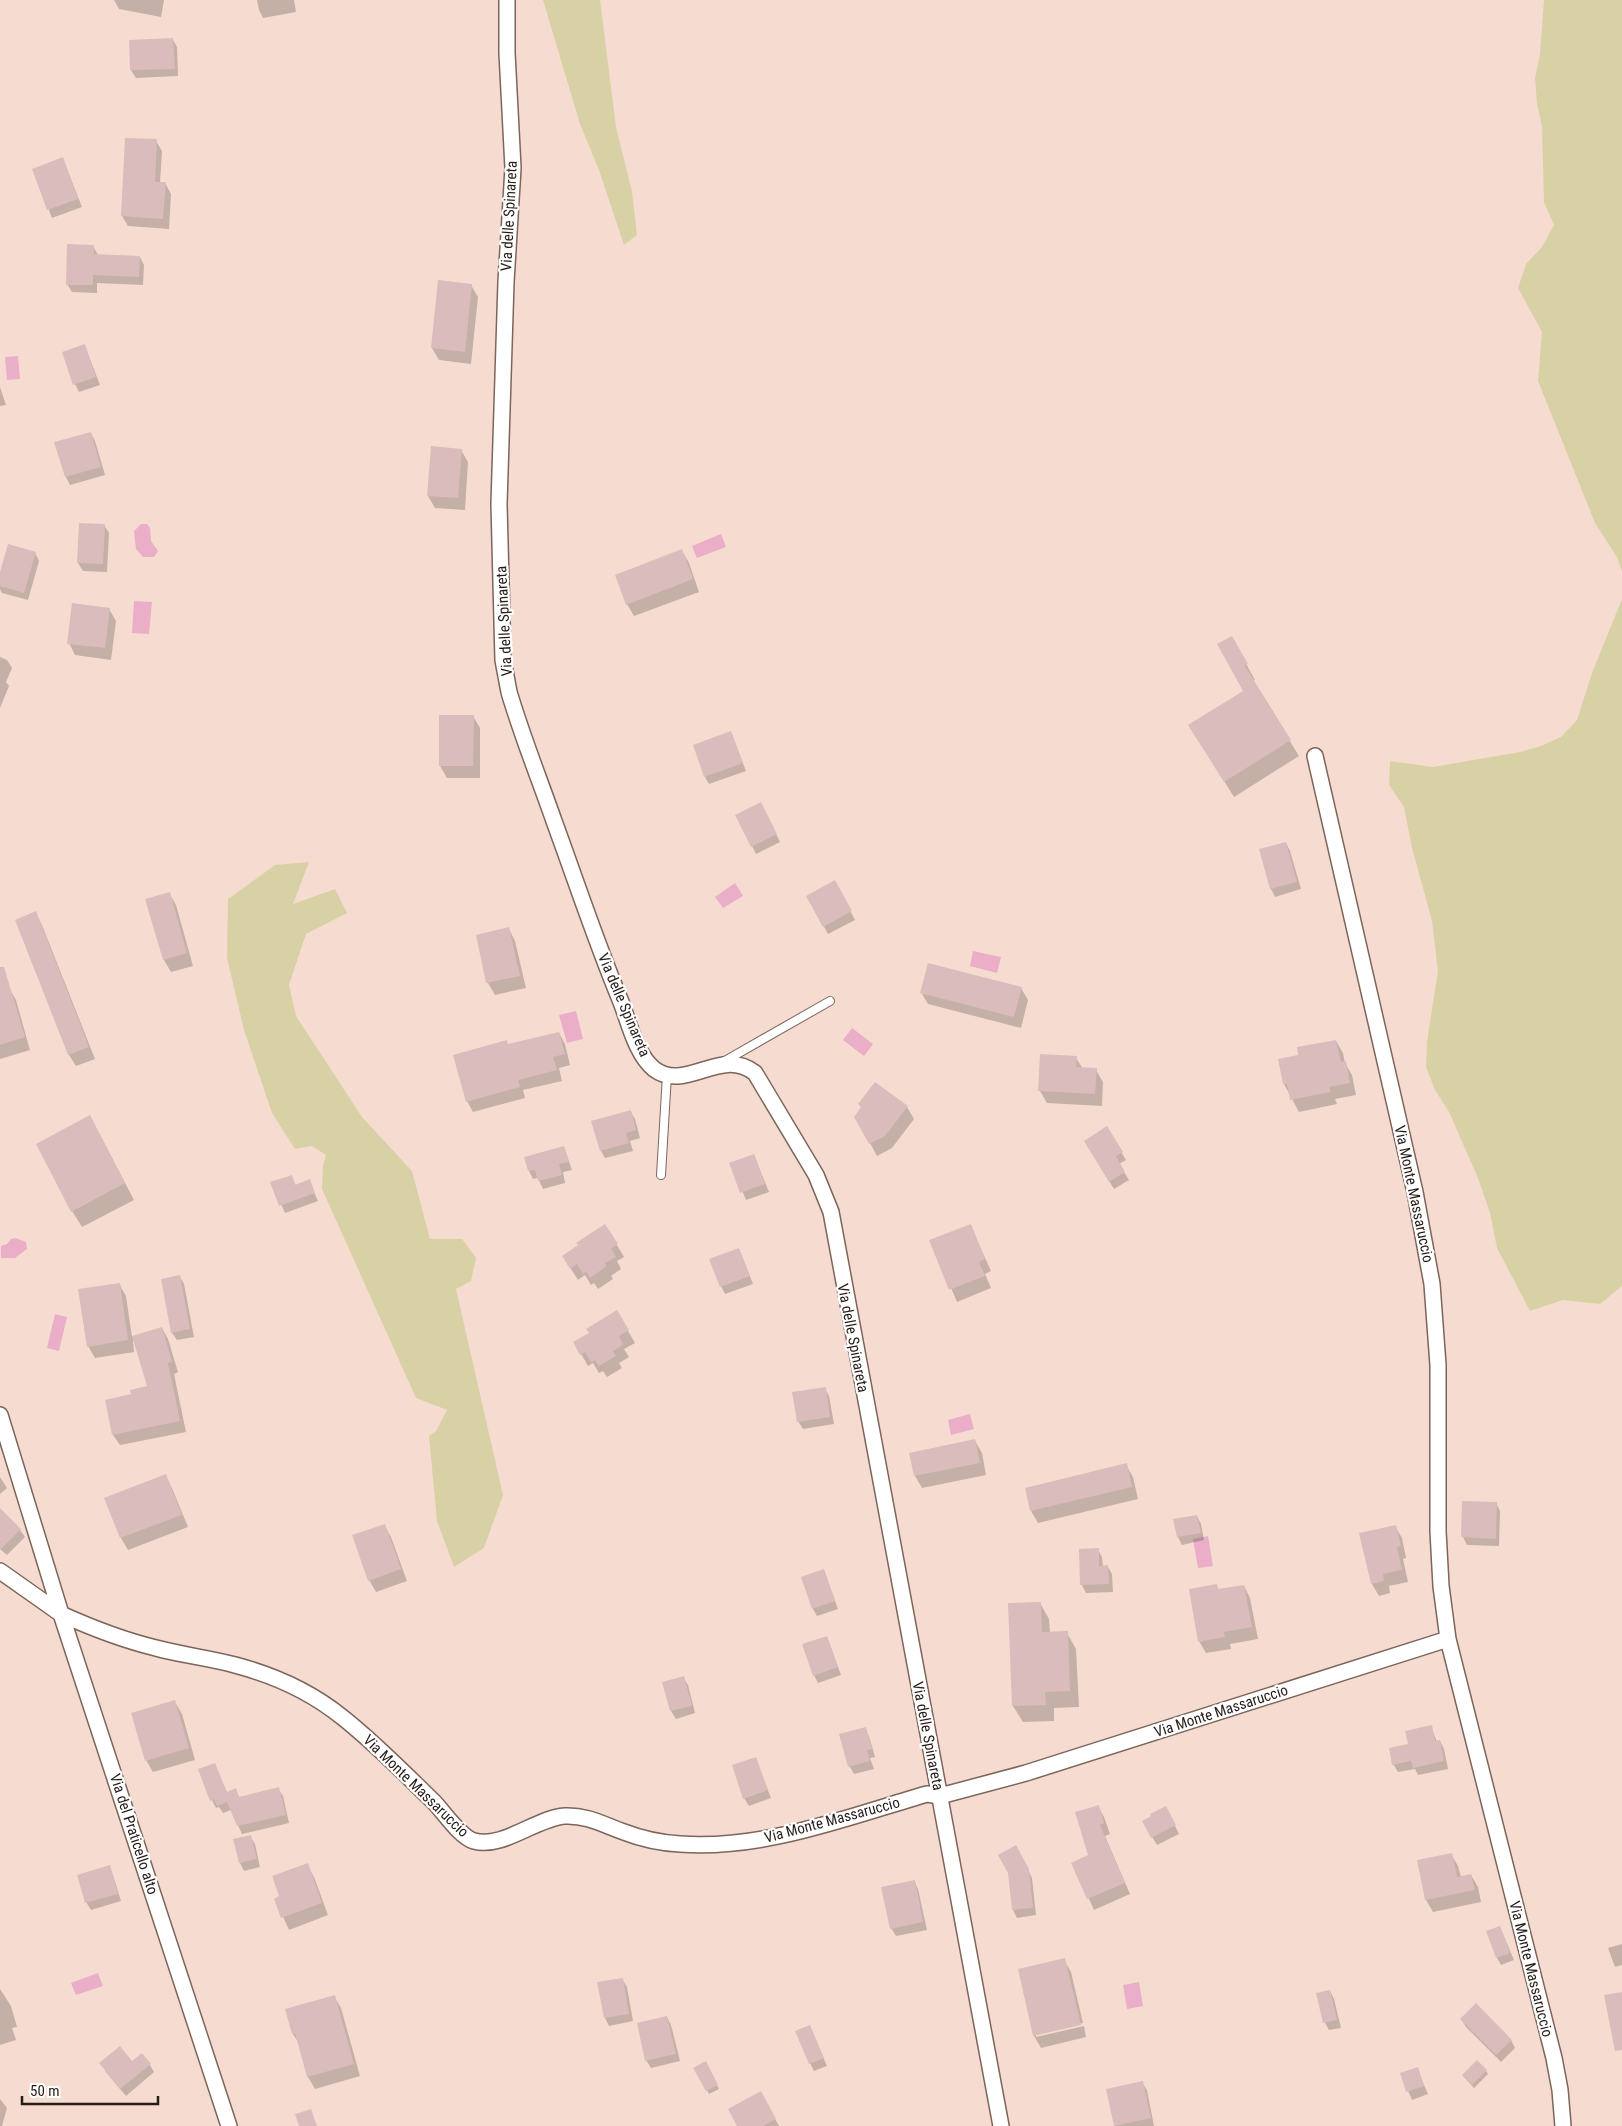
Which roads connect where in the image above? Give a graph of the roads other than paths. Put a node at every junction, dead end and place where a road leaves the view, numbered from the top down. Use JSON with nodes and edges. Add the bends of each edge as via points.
{"nodes":[{"id":1,"x":507,"y":0,"type":"edge"},
{"id":2,"x":1315,"y":756,"type":"dead end"},
{"id":3,"x":830,"y":1001,"type":"dead end"},
{"id":4,"x":717,"y":1065,"type":"junction"},
{"id":5,"x":667,"y":1074,"type":"junction"},
{"id":6,"x":661,"y":1175,"type":"dead end"},
{"id":7,"x":0,"y":1415,"type":"edge"},
{"id":8,"x":0,"y":1572,"type":"edge"},
{"id":9,"x":62,"y":1614,"type":"junction"},
{"id":10,"x":1448,"y":1640,"type":"junction"},
{"id":11,"x":940,"y":1796,"type":"junction"},
{"id":12,"x":229,"y":2126,"type":"edge"},
{"id":13,"x":1001,"y":2126,"type":"edge"},
{"id":14,"x":1564,"y":2126,"type":"edge"}],
"edges":[{"from":1,"to":5,"type":"street","name":"Via delle Spinareta","via":[[513,168],[499,504],[503,660],[514,708],[604,962],[642,1054],[654,1068]]},
{"from":2,"to":10,"type":"street","name":"Via Monte Massaruccio","via":[[1416,1192],[1430,1269],[1438,1365],[1438,1530]]},
{"from":3,"to":4,"type":"lane"},
{"from":4,"to":5,"type":"street","name":"Via delle Spinareta","via":[[693,1074]]},
{"from":4,"to":11,"type":"street","name":"Via delle Spinareta","via":[[743,1065],[755,1073],[816,1175],[831,1212]]},
{"from":5,"to":6,"type":"lane"},
{"from":7,"to":9,"type":"street","name":"Via del Praticello alto"},
{"from":8,"to":9,"type":"street"},
{"from":9,"to":11,"type":"street","name":"Via Monte Massaruccio","via":[[121,1638],[236,1665],[299,1689],[342,1716],[468,1838],[476,1841],[499,1839],[546,1820],[568,1816],[595,1820],[639,1837],[667,1843],[738,1842],[788,1834],[927,1794]]},
{"from":9,"to":12,"type":"street","name":"Via del Praticello alto"},
{"from":10,"to":11,"type":"street","name":"Via Monte Massaruccio","via":[[1036,1770]]},
{"from":10,"to":14,"type":"street","name":"Via Monte Massaruccio","via":[[1552,2049]]},
{"from":11,"to":13,"type":"street","name":"Via delle Spinareta"}]}
